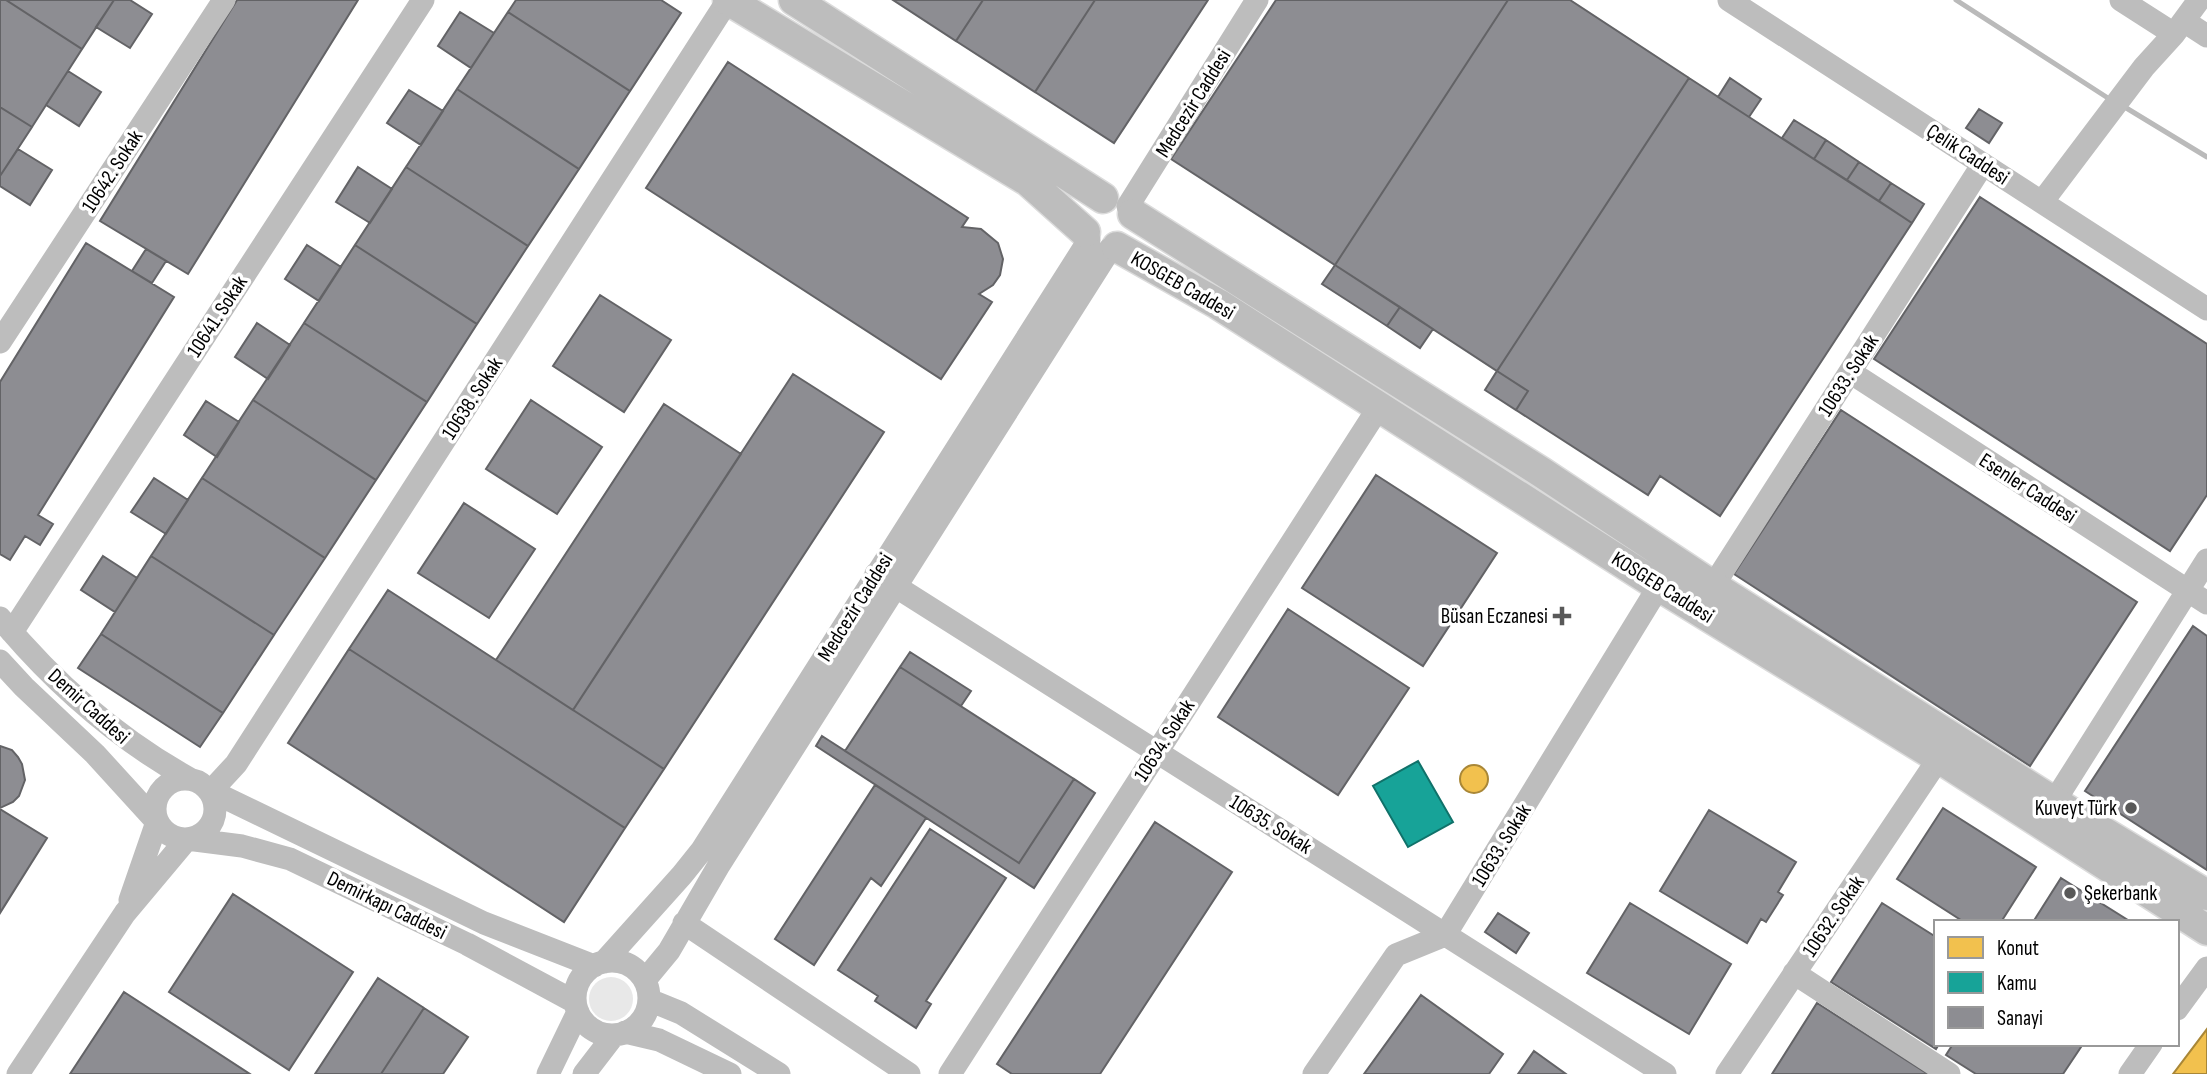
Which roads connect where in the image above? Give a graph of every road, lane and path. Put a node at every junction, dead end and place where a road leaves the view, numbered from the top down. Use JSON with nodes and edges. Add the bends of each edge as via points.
{"nodes":[{"id":1,"x":224,"y":0,"type":"edge"},
{"id":2,"x":423,"y":0,"type":"edge"},
{"id":3,"x":728,"y":0,"type":"edge"},
{"id":4,"x":794,"y":0,"type":"edge"},
{"id":5,"x":1257,"y":0,"type":"edge"},
{"id":6,"x":1729,"y":0,"type":"edge"},
{"id":7,"x":2121,"y":0,"type":"edge"},
{"id":8,"x":2199,"y":0,"type":"edge"},
{"id":9,"x":2179,"y":28,"type":"junction"},
{"id":10,"x":2207,"y":36,"type":"edge"},
{"id":11,"x":1983,"y":164,"type":"junction"},
{"id":12,"x":2042,"y":202,"type":"junction"},
{"id":13,"x":1122,"y":206,"type":"junction"},
{"id":14,"x":1100,"y":242,"type":"junction"},
{"id":15,"x":2207,"y":309,"type":"edge"},
{"id":16,"x":0,"y":342,"type":"edge"},
{"id":17,"x":1850,"y":373,"type":"junction"},
{"id":18,"x":1379,"y":407,"type":"junction"},
{"id":19,"x":2207,"y":560,"type":"edge"},
{"id":20,"x":876,"y":574,"type":"junction"},
{"id":21,"x":1659,"y":586,"type":"junction"},
{"id":22,"x":1713,"y":586,"type":"junction"},
{"id":23,"x":897,"y":587,"type":"junction"},
{"id":24,"x":2197,"y":597,"type":"edge"},
{"id":25,"x":6,"y":625,"type":"edge"},
{"id":26,"x":0,"y":661,"type":"edge"},
{"id":27,"x":1157,"y":752,"type":"junction"},
{"id":28,"x":1939,"y":758,"type":"junction"},
{"id":29,"x":190,"y":779,"type":"junction"},
{"id":30,"x":211,"y":791,"type":"junction"},
{"id":31,"x":2054,"y":802,"type":"junction"},
{"id":32,"x":158,"y":822,"type":"junction"},
{"id":33,"x":187,"y":839,"type":"junction"},
{"id":34,"x":2207,"y":895,"type":"edge"},
{"id":35,"x":125,"y":913,"type":"junction"},
{"id":36,"x":684,"y":923,"type":"junction"},
{"id":37,"x":2207,"y":930,"type":"edge"},
{"id":38,"x":1446,"y":935,"type":"junction"},
{"id":39,"x":599,"y":964,"type":"junction"},
{"id":40,"x":2207,"y":968,"type":"edge"},
{"id":41,"x":1794,"y":973,"type":"junction"},
{"id":42,"x":647,"y":990,"type":"junction"},
{"id":43,"x":2179,"y":1006,"type":"edge"},
{"id":44,"x":576,"y":1007,"type":"junction"},
{"id":45,"x":620,"y":1033,"type":"junction"},
{"id":46,"x":2150,"y":1046,"type":"edge"},
{"id":47,"x":18,"y":1074,"type":"edge"},
{"id":48,"x":548,"y":1074,"type":"edge"},
{"id":49,"x":584,"y":1074,"type":"edge"},
{"id":50,"x":730,"y":1074,"type":"edge"},
{"id":51,"x":779,"y":1074,"type":"edge"},
{"id":52,"x":909,"y":1074,"type":"edge"},
{"id":53,"x":950,"y":1074,"type":"edge"},
{"id":54,"x":1314,"y":1074,"type":"edge"},
{"id":55,"x":1665,"y":1074,"type":"edge"},
{"id":56,"x":1727,"y":1074,"type":"edge"},
{"id":57,"x":1949,"y":1074,"type":"edge"},
{"id":58,"x":2130,"y":1074,"type":"edge"}],
"edges":[{"from":1,"to":16,"type":"street","name":"10642. Sokak"},
{"from":2,"to":25,"type":"street","name":"10641. Sokak"},
{"from":3,"to":14,"type":"main road","name":"KOSGEB Caddesi","via":[[1028,181]]},
{"from":3,"to":30,"type":"street","name":"10638. Sokak","via":[[236,764]]},
{"from":4,"to":13,"type":"main road","name":"KOSGEB Caddesi"},
{"from":5,"to":13,"type":"street","name":"Medcezir Caddesi"},
{"from":6,"to":11,"type":"street","name":"Çelik Caddesi"},
{"from":7,"to":9,"type":"street"},
{"from":8,"to":9,"type":"street"},
{"from":9,"to":10,"type":"street"},
{"from":9,"to":12,"type":"street"},
{"from":11,"to":12,"type":"street","name":"Çelik Caddesi"},
{"from":11,"to":17,"type":"street","name":"10633. Sokak"},
{"from":12,"to":15,"type":"street","name":"Çelik Caddesi"},
{"from":13,"to":14,"type":"main road","via":[[1134,230],[1125,244]]},
{"from":13,"to":14,"type":"main road","via":[[1095,202],[1085,215]]},
{"from":13,"to":22,"type":"main road","name":"KOSGEB Caddesi"},
{"from":14,"to":18,"type":"main road","name":"KOSGEB Caddesi","via":[[1218,304]]},
{"from":14,"to":20,"type":"street","name":"Medcezir Caddesi"},
{"from":14,"to":23,"type":"street","name":"Medcezir Caddesi"},
{"from":17,"to":22,"type":"street","name":"10633. Sokak"},
{"from":17,"to":24,"type":"street","name":"Esenler Caddesi"},
{"from":18,"to":21,"type":"main road","name":"KOSGEB Caddesi"},
{"from":18,"to":27,"type":"street","name":"10634. Sokak"},
{"from":19,"to":24,"type":"street"},
{"from":20,"to":23,"type":"street","name":"10635. Sokak"},
{"from":20,"to":39,"type":"street","name":"Medcezir Caddesi","via":[[702,850]]},
{"from":21,"to":28,"type":"main road","name":"KOSGEB Caddesi"},
{"from":21,"to":38,"type":"street","name":"10633. Sokak"},
{"from":22,"to":31,"type":"main road","name":"KOSGEB Caddesi"},
{"from":23,"to":27,"type":"street","name":"10635. Sokak"},
{"from":23,"to":36,"type":"street","name":"Medcezir Caddesi"},
{"from":24,"to":31,"type":"street"},
{"from":25,"to":29,"type":"street","name":"Demir Caddesi","via":[[107,725]]},
{"from":26,"to":32,"type":"street","name":"Demir Caddesi"},
{"from":27,"to":38,"type":"street","name":"10635. Sokak"},
{"from":27,"to":53,"type":"street","name":"10634. Sokak"},
{"from":28,"to":37,"type":"main road","name":"KOSGEB Caddesi"},
{"from":28,"to":41,"type":"street","name":"10632. Sokak"},
{"from":29,"to":30,"type":"street"},
{"from":29,"to":32,"type":"street","via":[[174,780],[161,790],[155,806]]},
{"from":30,"to":33,"type":"street","via":[[213,822],[205,832]]},
{"from":30,"to":39,"type":"street","name":"Demirkapı Caddesi","via":[[494,927]]},
{"from":31,"to":34,"type":"main road","name":"KOSGEB Caddesi"},
{"from":32,"to":33,"type":"street","via":[[173,837]]},
{"from":32,"to":35,"type":"street"},
{"from":33,"to":35,"type":"street"},
{"from":33,"to":44,"type":"street","name":"Demirkapı Caddesi","via":[[242,846],[290,859],[467,944]]},
{"from":35,"to":47,"type":"street"},
{"from":36,"to":42,"type":"street","name":"Medcezir Caddesi"},
{"from":36,"to":52,"type":"street"},
{"from":38,"to":54,"type":"street","via":[[1396,955]]},
{"from":38,"to":55,"type":"street","name":"10635. Sokak"},
{"from":39,"to":42,"type":"street","via":[[623,963],[639,973]]},
{"from":39,"to":44,"type":"street","via":[[579,981]]},
{"from":40,"to":43,"type":"street"},
{"from":41,"to":56,"type":"street","name":"10632. Sokak"},
{"from":41,"to":57,"type":"street"},
{"from":42,"to":45,"type":"street","via":[[642,1019]]},
{"from":42,"to":51,"type":"street"},
{"from":44,"to":45,"type":"street","via":[[592,1029]]},
{"from":44,"to":48,"type":"street"},
{"from":45,"to":49,"type":"street"},
{"from":45,"to":50,"type":"street","via":[[659,1041]]},
{"from":46,"to":58,"type":"street"}]}
